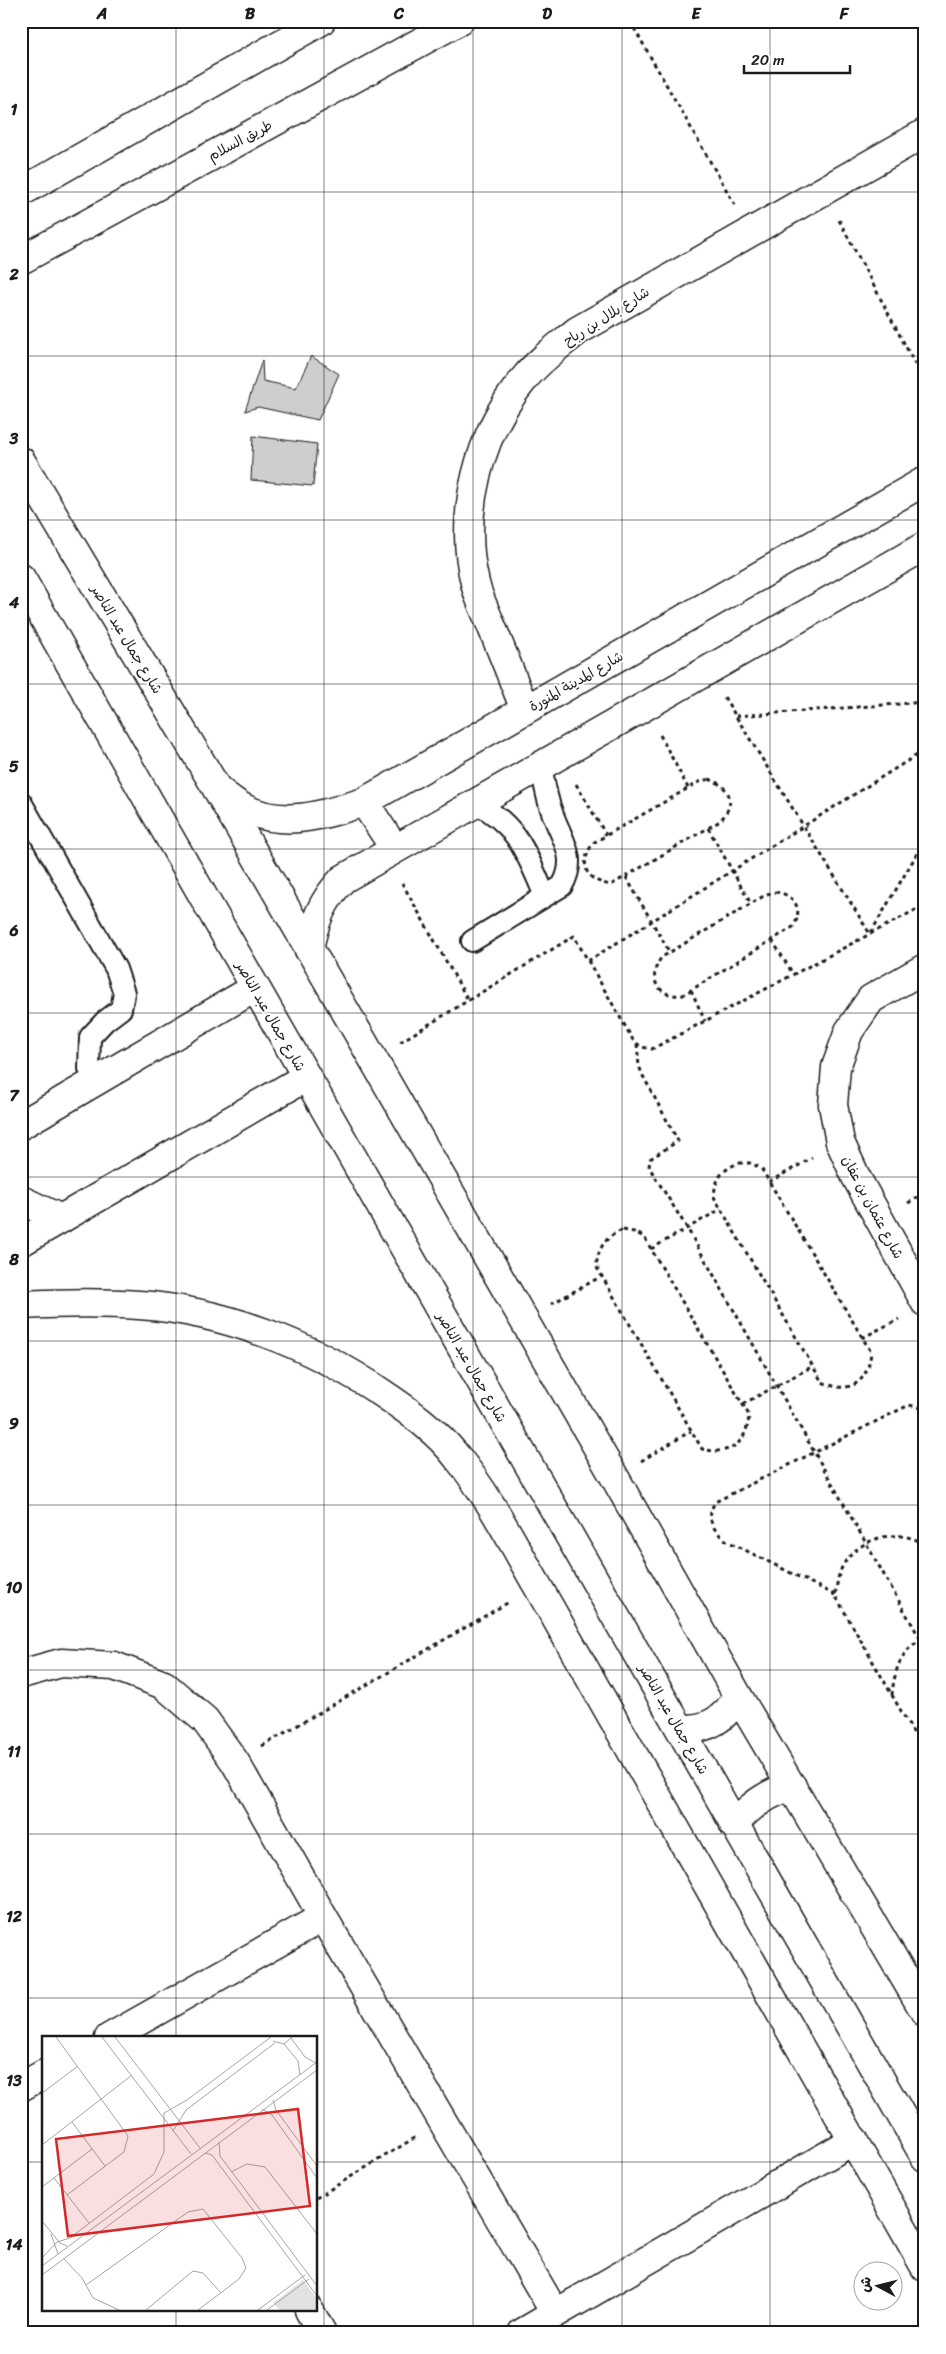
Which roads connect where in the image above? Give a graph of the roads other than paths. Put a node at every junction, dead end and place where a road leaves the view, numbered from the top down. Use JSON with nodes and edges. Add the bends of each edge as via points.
{"nodes":[{"id":1,"x":321,"y":21,"type":"edge"},
{"id":2,"x":459,"y":21,"type":"edge"},
{"id":3,"x":925,"y":133,"type":"edge"},
{"id":4,"x":21,"y":192,"type":"edge"},
{"id":5,"x":22,"y":258,"type":"edge"},
{"id":6,"x":21,"y":461,"type":"edge"},
{"id":7,"x":925,"y":481,"type":"edge"},
{"id":8,"x":925,"y":546,"type":"edge"},
{"id":9,"x":21,"y":578,"type":"edge"},
{"id":10,"x":525,"y":710,"type":"junction"},
{"id":11,"x":550,"y":760,"type":"junction"},
{"id":12,"x":217,"y":789,"type":"junction"},
{"id":13,"x":21,"y":802,"type":"edge"},
{"id":14,"x":364,"y":802,"type":"junction"},
{"id":15,"x":475,"y":803,"type":"junction"},
{"id":16,"x":391,"y":852,"type":"junction"},
{"id":17,"x":545,"y":896,"type":"junction"},
{"id":18,"x":472,"y":941,"type":"dead end"},
{"id":19,"x":309,"y":950,"type":"junction"},
{"id":20,"x":925,"y":968,"type":"edge"},
{"id":21,"x":255,"y":988,"type":"junction"},
{"id":22,"x":306,"y":1077,"type":"junction"},
{"id":23,"x":98,"y":1081,"type":"junction"},
{"id":24,"x":21,"y":1125,"type":"edge"},
{"id":25,"x":21,"y":1200,"type":"edge"},
{"id":26,"x":61,"y":1219,"type":"junction"},
{"id":27,"x":21,"y":1242,"type":"edge"},
{"id":28,"x":925,"y":1302,"type":"edge"},
{"id":29,"x":21,"y":1305,"type":"edge"},
{"id":30,"x":21,"y":1674,"type":"edge"},
{"id":31,"x":738,"y":1696,"type":"junction"},
{"id":32,"x":680,"y":1729,"type":"junction"},
{"id":33,"x":792,"y":1786,"type":"junction"},
{"id":34,"x":734,"y":1825,"type":"junction"},
{"id":35,"x":323,"y":1917,"type":"junction"},
{"id":36,"x":925,"y":2012,"type":"edge"},
{"id":37,"x":148,"y":2028,"type":"edge"},
{"id":38,"x":117,"y":2036,"type":"edge"},
{"id":39,"x":42,"y":2075,"type":"edge"},
{"id":40,"x":21,"y":2087,"type":"edge"},
{"id":41,"x":854,"y":2140,"type":"junction"},
{"id":42,"x":925,"y":2157,"type":"edge"},
{"id":43,"x":925,"y":2267,"type":"edge"},
{"id":44,"x":310,"y":2312,"type":"edge"},
{"id":45,"x":555,"y":2313,"type":"junction"},
{"id":46,"x":322,"y":2333,"type":"edge"},
{"id":47,"x":522,"y":2333,"type":"edge"}],
"edges":[{"from":1,"to":4,"type":"street"},
{"from":2,"to":5,"type":"street","name":"طريق السلام"},
{"from":3,"to":10,"type":"street","name":"شارع بلال بن رباح","via":[[577,331],[524,379],[503,408],[487,441],[476,476],[470,512],[471,557],[475,584]]},
{"from":6,"to":12,"type":"street","name":"شارع جمال عبد الناصر"},
{"from":7,"to":10,"type":"street","name":"شارع المدينة المنورة"},
{"from":8,"to":11,"type":"street"},
{"from":9,"to":21,"type":"street","name":"شارع جمال عبد الناصر"},
{"from":10,"to":14,"type":"street","name":"شارع المدينة المنورة"},
{"from":11,"to":15,"type":"street"},
{"from":11,"to":17,"type":"lane","via":[[552,812],[570,857],[562,886]]},
{"from":12,"to":14,"type":"street","name":"شارع المدينة المنورة","via":[[242,808],[272,817],[304,819]]},
{"from":12,"to":19,"type":"street","name":"شارع جمال عبد الناصر"},
{"from":13,"to":23,"type":"lane","via":[[116,970],[124,993],[122,1009],[90,1037],[89,1069]]},
{"from":14,"to":16,"type":"street"},
{"from":15,"to":16,"type":"street"},
{"from":15,"to":17,"type":"lane","via":[[497,816],[516,834]]},
{"from":16,"to":19,"type":"street","via":[[343,879],[329,894],[312,930]]},
{"from":17,"to":18,"type":"lane"},
{"from":19,"to":31,"type":"street","name":"شارع جمال عبد الناصر"},
{"from":20,"to":28,"type":"street","name":"شارع عثمان بن عفان","via":[[871,999],[849,1030],[836,1067],[833,1104],[840,1142],[856,1177]]},
{"from":21,"to":22,"type":"street","name":"شارع جمال عبد الناصر"},
{"from":21,"to":23,"type":"street"},
{"from":22,"to":26,"type":"street"},
{"from":22,"to":32,"type":"street","name":"شارع جمال عبد الناصر"},
{"from":23,"to":24,"type":"street"},
{"from":25,"to":26,"type":"street"},
{"from":26,"to":27,"type":"street"},
{"from":29,"to":41,"type":"street","via":[[80,1302],[140,1305],[200,1314],[258,1330],[315,1354],[368,1384],[416,1416],[456,1456],[489,1503],[538,1585]]},
{"from":30,"to":35,"type":"street","via":[[61,1663],[114,1666],[164,1685],[205,1720],[235,1762]]},
{"from":31,"to":32,"type":"street","via":[[721,1719],[694,1730]]},
{"from":31,"to":33,"type":"street","name":"شارع جمال عبد الناصر"},
{"from":32,"to":34,"type":"street","name":"شارع جمال عبد الناصر"},
{"from":33,"to":34,"type":"street","via":[[760,1800]]},
{"from":33,"to":36,"type":"street","name":"شارع جمال عبد الناصر"},
{"from":34,"to":42,"type":"street","name":"شارع جمال عبد الناصر"},
{"from":35,"to":37,"type":"street"},
{"from":35,"to":45,"type":"street"},
{"from":37,"to":38,"type":"street"},
{"from":39,"to":40,"type":"street"},
{"from":41,"to":43,"type":"street"},
{"from":41,"to":45,"type":"street"},
{"from":44,"to":46,"type":"street"},
{"from":45,"to":47,"type":"street"}]}
